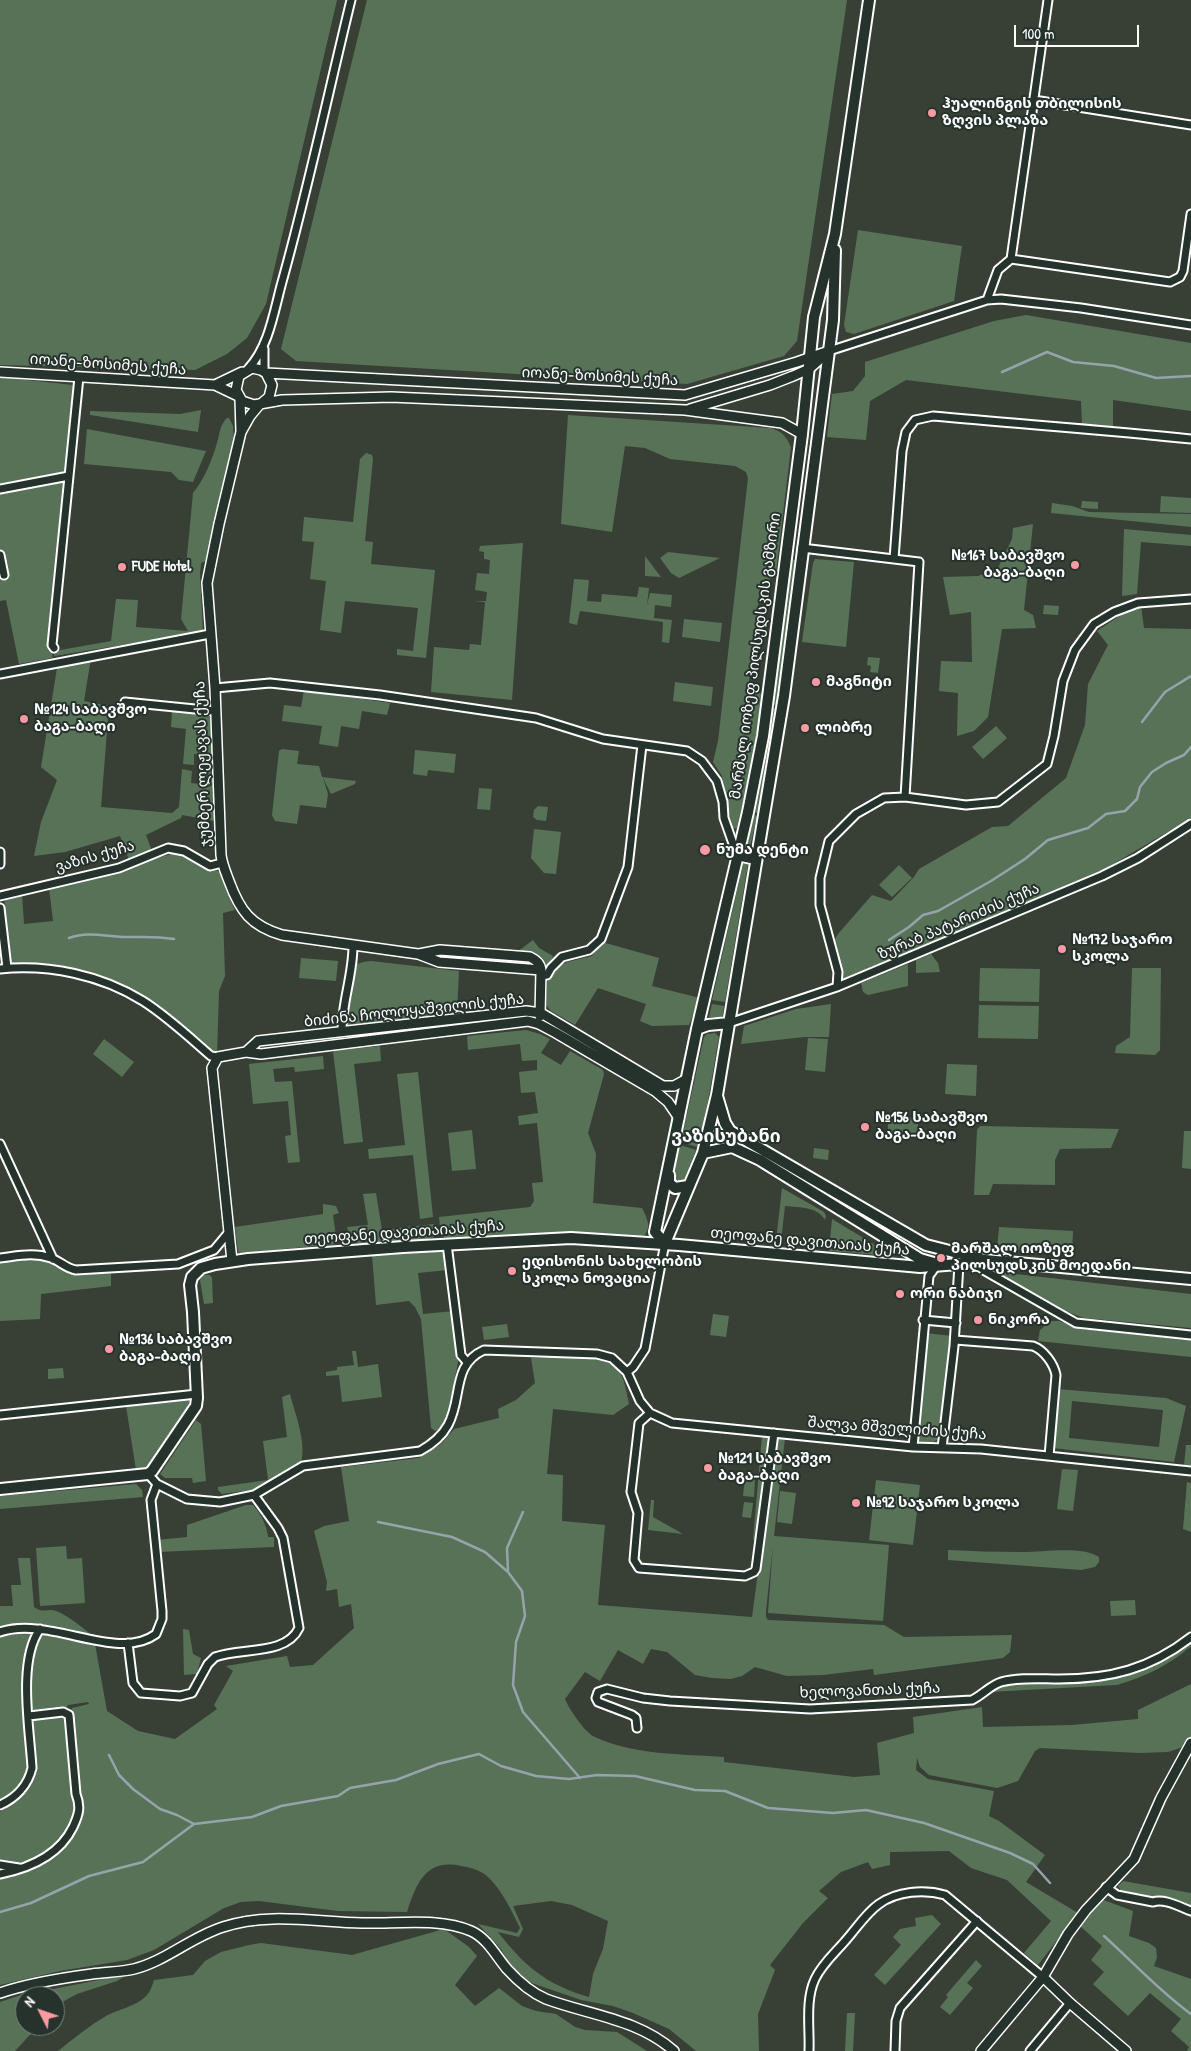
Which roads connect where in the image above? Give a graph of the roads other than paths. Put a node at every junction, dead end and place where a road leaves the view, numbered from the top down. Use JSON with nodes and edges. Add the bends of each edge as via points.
{"nodes":[{"id":1,"x":351,"y":0,"type":"edge"},
{"id":2,"x":869,"y":0,"type":"edge"},
{"id":3,"x":1048,"y":0,"type":"edge"},
{"id":4,"x":1034,"y":100,"type":"junction"},
{"id":5,"x":1191,"y":125,"type":"edge"},
{"id":6,"x":1191,"y":214,"type":"edge"},
{"id":7,"x":835,"y":234,"type":"junction"},
{"id":8,"x":1011,"y":258,"type":"junction"},
{"id":9,"x":987,"y":300,"type":"junction"},
{"id":10,"x":1191,"y":325,"type":"edge"},
{"id":11,"x":265,"y":341,"type":"junction"},
{"id":12,"x":829,"y":351,"type":"junction"},
{"id":13,"x":811,"y":357,"type":"junction"},
{"id":14,"x":809,"y":369,"type":"junction"},
{"id":15,"x":245,"y":371,"type":"junction"},
{"id":16,"x":0,"y":372,"type":"edge"},
{"id":17,"x":265,"y":372,"type":"junction"},
{"id":18,"x":79,"y":377,"type":"junction"},
{"id":19,"x":215,"y":385,"type":"junction"},
{"id":20,"x":675,"y":395,"type":"junction"},
{"id":21,"x":239,"y":397,"type":"junction"},
{"id":22,"x":262,"y":403,"type":"junction"},
{"id":23,"x":674,"y":410,"type":"junction"},
{"id":24,"x":685,"y":410,"type":"junction"},
{"id":25,"x":241,"y":432,"type":"junction"},
{"id":26,"x":802,"y":434,"type":"junction"},
{"id":27,"x":1191,"y":439,"type":"edge"},
{"id":28,"x":69,"y":476,"type":"junction"},
{"id":29,"x":0,"y":489,"type":"edge"},
{"id":30,"x":787,"y":546,"type":"junction"},
{"id":31,"x":802,"y":548,"type":"junction"},
{"id":32,"x":0,"y":555,"type":"edge"},
{"id":33,"x":894,"y":559,"type":"junction"},
{"id":34,"x":4,"y":575,"type":"dead end"},
{"id":35,"x":1191,"y":599,"type":"edge"},
{"id":36,"x":210,"y":634,"type":"junction"},
{"id":37,"x":54,"y":648,"type":"dead end"},
{"id":38,"x":0,"y":674,"type":"edge"},
{"id":39,"x":215,"y":688,"type":"junction"},
{"id":40,"x":125,"y":702,"type":"dead end"},
{"id":41,"x":216,"y":711,"type":"junction"},
{"id":42,"x":642,"y":745,"type":"junction"},
{"id":43,"x":905,"y":797,"type":"junction"},
{"id":44,"x":1191,"y":824,"type":"edge"},
{"id":45,"x":0,"y":852,"type":"edge"},
{"id":46,"x":737,"y":855,"type":"junction"},
{"id":47,"x":756,"y":859,"type":"junction"},
{"id":48,"x":222,"y":862,"type":"junction"},
{"id":49,"x":0,"y":864,"type":"edge"},
{"id":50,"x":0,"y":896,"type":"edge"},
{"id":51,"x":0,"y":908,"type":"edge"},
{"id":52,"x":353,"y":946,"type":"junction"},
{"id":53,"x":4,"y":968,"type":"edge"},
{"id":54,"x":541,"y":973,"type":"junction"},
{"id":55,"x":837,"y":988,"type":"junction"},
{"id":56,"x":541,"y":1013,"type":"junction"},
{"id":57,"x":456,"y":1019,"type":"junction"},
{"id":58,"x":729,"y":1023,"type":"junction"},
{"id":59,"x":539,"y":1024,"type":"junction"},
{"id":60,"x":404,"y":1025,"type":"junction"},
{"id":61,"x":698,"y":1029,"type":"junction"},
{"id":62,"x":458,"y":1030,"type":"junction"},
{"id":63,"x":346,"y":1031,"type":"junction"},
{"id":64,"x":404,"y":1037,"type":"junction"},
{"id":65,"x":352,"y":1043,"type":"junction"},
{"id":66,"x":246,"y":1052,"type":"junction"},
{"id":67,"x":218,"y":1057,"type":"junction"},
{"id":68,"x":687,"y":1079,"type":"junction"},
{"id":69,"x":717,"y":1095,"type":"junction"},
{"id":70,"x":679,"y":1118,"type":"junction"},
{"id":71,"x":0,"y":1144,"type":"edge"},
{"id":72,"x":703,"y":1153,"type":"junction"},
{"id":73,"x":668,"y":1169,"type":"junction"},
{"id":74,"x":688,"y":1186,"type":"junction"},
{"id":75,"x":229,"y":1232,"type":"junction"},
{"id":76,"x":665,"y":1243,"type":"junction"},
{"id":77,"x":447,"y":1244,"type":"junction"},
{"id":78,"x":942,"y":1250,"type":"junction"},
{"id":79,"x":0,"y":1258,"type":"edge"},
{"id":80,"x":53,"y":1259,"type":"junction"},
{"id":81,"x":985,"y":1260,"type":"junction"},
{"id":82,"x":232,"y":1261,"type":"junction"},
{"id":83,"x":971,"y":1263,"type":"junction"},
{"id":84,"x":939,"y":1264,"type":"junction"},
{"id":85,"x":959,"y":1264,"type":"junction"},
{"id":86,"x":1191,"y":1279,"type":"edge"},
{"id":87,"x":923,"y":1320,"type":"junction"},
{"id":88,"x":956,"y":1323,"type":"junction"},
{"id":89,"x":1191,"y":1335,"type":"edge"},
{"id":90,"x":955,"y":1340,"type":"junction"},
{"id":91,"x":467,"y":1362,"type":"junction"},
{"id":92,"x":627,"y":1372,"type":"junction"},
{"id":93,"x":197,"y":1394,"type":"junction"},
{"id":94,"x":650,"y":1413,"type":"junction"},
{"id":95,"x":0,"y":1415,"type":"edge"},
{"id":96,"x":774,"y":1433,"type":"junction"},
{"id":97,"x":913,"y":1447,"type":"junction"},
{"id":98,"x":942,"y":1448,"type":"junction"},
{"id":99,"x":1049,"y":1456,"type":"junction"},
{"id":100,"x":1191,"y":1471,"type":"edge"},
{"id":101,"x":148,"y":1474,"type":"junction"},
{"id":102,"x":157,"y":1484,"type":"junction"},
{"id":103,"x":0,"y":1489,"type":"edge"},
{"id":104,"x":254,"y":1495,"type":"junction"},
{"id":105,"x":40,"y":1629,"type":"junction"},
{"id":106,"x":0,"y":1632,"type":"edge"},
{"id":107,"x":1191,"y":1637,"type":"edge"},
{"id":108,"x":128,"y":1643,"type":"junction"},
{"id":109,"x":29,"y":1716,"type":"junction"},
{"id":110,"x":637,"y":1728,"type":"dead end"},
{"id":111,"x":1191,"y":1743,"type":"edge"},
{"id":112,"x":0,"y":1805,"type":"edge"},
{"id":113,"x":0,"y":1865,"type":"edge"},
{"id":114,"x":20,"y":1868,"type":"junction"},
{"id":115,"x":0,"y":1874,"type":"edge"},
{"id":116,"x":1106,"y":1887,"type":"junction"},
{"id":117,"x":1191,"y":1911,"type":"edge"},
{"id":118,"x":977,"y":1921,"type":"junction"},
{"id":119,"x":1043,"y":1977,"type":"junction"},
{"id":120,"x":0,"y":1993,"type":"edge"},
{"id":121,"x":1070,"y":2003,"type":"junction"},
{"id":122,"x":674,"y":2051,"type":"edge"},
{"id":123,"x":809,"y":2051,"type":"edge"},
{"id":124,"x":895,"y":2051,"type":"edge"},
{"id":125,"x":981,"y":2051,"type":"edge"},
{"id":126,"x":1030,"y":2051,"type":"edge"},
{"id":127,"x":1126,"y":2051,"type":"edge"}],
"edges":[{"from":1,"to":11,"type":"street","via":[[292,247]]},
{"from":2,"to":7,"type":"main road","name":"მარშალ იოზეფ პილსუდსკის გამზირი"},
{"from":3,"to":4,"type":"street"},
{"from":4,"to":5,"type":"street"},
{"from":4,"to":8,"type":"street"},
{"from":6,"to":8,"type":"street","via":[[1183,271],[1180,277],[1170,282]]},
{"from":7,"to":12,"type":"main road","name":"მარშალ იოზეფ პილსუდსკის გამზირი","via":[[835,293]]},
{"from":7,"to":13,"type":"main road","name":"მარშალ იოზეფ პილსუდსკის გამზირი","via":[[814,317]]},
{"from":8,"to":9,"type":"street","via":[[998,270]]},
{"from":9,"to":10,"type":"street","via":[[1081,308]]},
{"from":9,"to":12,"type":"street"},
{"from":11,"to":15,"type":"street","via":[[257,360]]},
{"from":11,"to":17,"type":"street"},
{"from":12,"to":13,"type":"street","name":"იოანე-ზოსიმეს ქუჩა"},
{"from":12,"to":14,"type":"street","name":"იოანე-ზოსიმეს ქუჩა"},
{"from":12,"to":31,"type":"main road","name":"მარშალ იოზეფ პილსუდსკის გამზირი"},
{"from":13,"to":14,"type":"main road","name":"მარშალ იოზეფ პილსუდსკის გამზირი"},
{"from":13,"to":20,"type":"street","name":"იოანე-ზოსიმეს ქუჩა","via":[[685,396]]},
{"from":14,"to":24,"type":"street","name":"იოანე-ზოსიმეს ქუჩა","via":[[770,385]]},
{"from":14,"to":26,"type":"main road","name":"მარშალ იოზეფ პილსუდსკის გამზირი"},
{"from":15,"to":17,"type":"street","via":[[256,368]]},
{"from":15,"to":19,"type":"street","name":"იოანე-ზოსიმეს ქუჩა"},
{"from":15,"to":21,"type":"street","via":[[236,385]]},
{"from":16,"to":18,"type":"street","name":"იოანე-ზოსიმეს ქუჩა"},
{"from":17,"to":20,"type":"street","name":"იოანე-ზოსიმეს ქუჩა"},
{"from":17,"to":22,"type":"street","via":[[272,385],[269,397]]},
{"from":18,"to":19,"type":"street","name":"იოანე-ზოსიმეს ქუჩა"},
{"from":18,"to":28,"type":"street"},
{"from":19,"to":21,"type":"street","name":"იოანე-ზოსიმეს ქუჩა"},
{"from":20,"to":23,"type":"street","via":[[678,403]]},
{"from":21,"to":22,"type":"street","via":[[248,404]]},
{"from":21,"to":25,"type":"street","name":"ჯუმბერ ლეჟავას ქუჩა"},
{"from":22,"to":23,"type":"street","name":"იოანე-ზოსიმეს ქუჩა","via":[[391,397]]},
{"from":22,"to":25,"type":"street","name":"ჯუმბერ ლეჟავას ქუჩა"},
{"from":23,"to":24,"type":"street","name":"იოანე-ზოსიმეს ქუჩა"},
{"from":24,"to":26,"type":"street","name":"იოანე-ზოსიმეს ქუჩა","via":[[782,423]]},
{"from":25,"to":36,"type":"street","name":"ჯუმბერ ლეჟავას ქუჩა","via":[[207,583]]},
{"from":26,"to":30,"type":"main road","name":"მარშალ იოზეფ პილსუდსკის გამზირი"},
{"from":27,"to":33,"type":"street","via":[[933,416],[914,420],[906,432],[902,451]]},
{"from":28,"to":29,"type":"street"},
{"from":28,"to":37,"type":"street"},
{"from":30,"to":31,"type":"main road"},
{"from":30,"to":46,"type":"main road","name":"მარშალ იოზეფ პილსუდსკის გამზირი","via":[[762,736]]},
{"from":31,"to":33,"type":"street"},
{"from":31,"to":47,"type":"main road","name":"მარშალ იოზეფ პილსუდსკის გამზირი","via":[[784,696]]},
{"from":32,"to":34,"type":"street"},
{"from":33,"to":43,"type":"street","via":[[919,562]]},
{"from":35,"to":43,"type":"street","via":[[1138,603],[1094,624],[1075,650],[1063,681],[1047,764],[998,802],[966,805]]},
{"from":36,"to":38,"type":"street"},
{"from":36,"to":39,"type":"street","name":"ჯუმბერ ლეჟავას ქუჩა"},
{"from":39,"to":41,"type":"street","name":"ჯუმბერ ლეჟავას ქუჩა"},
{"from":39,"to":42,"type":"street","via":[[270,683],[380,694],[536,718],[603,739]]},
{"from":40,"to":41,"type":"street"},
{"from":41,"to":48,"type":"street","name":"ჯუმბერ ლეჟავას ქუჩა"},
{"from":42,"to":46,"type":"street","via":[[682,750],[702,761],[717,781],[724,818]]},
{"from":42,"to":54,"type":"street","via":[[628,867],[601,939],[589,950],[562,957],[547,975]]},
{"from":43,"to":55,"type":"street","via":[[884,798],[856,814],[830,841],[820,878],[820,904],[838,972]]},
{"from":44,"to":55,"type":"street","name":"ზურაბ პატარიძის ქუჩა","via":[[1138,858],[1102,876]]},
{"from":45,"to":49,"type":"street"},
{"from":46,"to":47,"type":"main road"},
{"from":46,"to":61,"type":"main road","name":"მარშალ იოზეფ პილსუდსკის გამზირი"},
{"from":47,"to":58,"type":"main road","name":"მარშალ იოზეფ პილსუდსკის გამზირი"},
{"from":48,"to":50,"type":"street","name":"ვაზის ქუჩა","via":[[210,866],[184,851],[168,848],[110,871]]},
{"from":48,"to":52,"type":"street","name":"ჯუმბერ ლეჟავას ქუჩა","via":[[237,902],[257,924],[282,935]]},
{"from":51,"to":53,"type":"street"},
{"from":52,"to":54,"type":"street","name":"ჯუმბერ ლეჟავას ქუჩა","via":[[418,954],[439,962]]},
{"from":52,"to":63,"type":"street","via":[[342,1018]]},
{"from":53,"to":67,"type":"street","via":[[44,968],[108,984],[141,1000],[211,1056]]},
{"from":54,"to":56,"type":"street"},
{"from":55,"to":58,"type":"street","name":"ზურაბ პატარიძის ქუჩა"},
{"from":56,"to":57,"type":"street","name":"ბიძინა ჩოლოყაშვილის ქუჩა"},
{"from":56,"to":59,"type":"street"},
{"from":56,"to":68,"type":"street","name":"ბიძინა ჩოლოყაშვილის ქუჩა","via":[[663,1086],[674,1086]]},
{"from":57,"to":60,"type":"street","name":"ბიძინა ჩოლოყაშვილის ქუჩა"},
{"from":57,"to":62,"type":"street"},
{"from":58,"to":61,"type":"main road"},
{"from":58,"to":69,"type":"main road","name":"მარშალ იოზეფ პილსუდსკის გამზირი"},
{"from":59,"to":62,"type":"street","name":"ბიძინა ჩოლოყაშვილის ქუჩა","via":[[528,1021]]},
{"from":59,"to":70,"type":"street","name":"ბიძინა ჩოლოყაშვილის ქუჩა","via":[[655,1091]]},
{"from":60,"to":63,"type":"street","name":"ბიძინა ჩოლოყაშვილის ქუჩა"},
{"from":60,"to":64,"type":"street"},
{"from":61,"to":68,"type":"main road","name":"მარშალ იოზეფ პილსუდსკის გამზირი"},
{"from":62,"to":64,"type":"street","name":"ბიძინა ჩოლოყაშვილის ქუჩა"},
{"from":63,"to":65,"type":"street"},
{"from":63,"to":66,"type":"street","name":"ბიძინა ჩოლოყაშვილის ქუჩა","via":[[258,1041]]},
{"from":64,"to":65,"type":"street","name":"ბიძინა ჩოლოყაშვილის ქუჩა"},
{"from":65,"to":66,"type":"street","name":"ბიძინა ჩოლოყაშვილის ქუჩა","via":[[261,1054]]},
{"from":66,"to":67,"type":"street","name":"ბიძინა ჩოლოყაშვილის ქუჩა"},
{"from":67,"to":75,"type":"street","via":[[212,1068]]},
{"from":68,"to":70,"type":"main road","name":"მარშალ იოზეფ პილსუდსკის გამზირი"},
{"from":69,"to":72,"type":"main road","name":"მარშალ იოზეფ პილსუდსკის გამზირი"},
{"from":69,"to":78,"type":"main road","name":"მარშალ იოზეფ პილსუდსკის გამზირი","via":[[724,1123],[730,1130],[926,1245]]},
{"from":70,"to":73,"type":"main road","name":"მარშალ იოზეფ პილსუდსკის გამზირი"},
{"from":71,"to":80,"type":"street"},
{"from":72,"to":74,"type":"main road","name":"მარშალ იოზეფ პილსუდსკის გამზირი"},
{"from":72,"to":84,"type":"main road","via":[[732,1147],[920,1259]]},
{"from":73,"to":74,"type":"main road","via":[[669,1183],[675,1188]]},
{"from":73,"to":76,"type":"main road","name":"მარშალ იოზეფ პილსუდსკის გამზირი","via":[[655,1232]]},
{"from":74,"to":76,"type":"main road","name":"მარშალ იოზეფ პილსუდსკის გამზირი"},
{"from":75,"to":80,"type":"street","via":[[214,1250],[178,1264],[76,1270],[66,1268]]},
{"from":75,"to":82,"type":"street"},
{"from":76,"to":77,"type":"main road","name":"თეოფანე დავითაიას ქუჩა","via":[[570,1238]]},
{"from":76,"to":84,"type":"main road","name":"თეოფანე დავითაიას ქუჩა","via":[[920,1267]]},
{"from":76,"to":92,"type":"street","via":[[645,1349]]},
{"from":77,"to":82,"type":"main road","name":"თეოფანე დავითაიას ქუჩა"},
{"from":77,"to":91,"type":"street","via":[[461,1355]]},
{"from":78,"to":81,"type":"main road","name":"თეოფანე დავითაიას ქუჩა"},
{"from":78,"to":84,"type":"main road","via":[[934,1253]]},
{"from":79,"to":80,"type":"street","via":[[34,1253]]},
{"from":81,"to":83,"type":"main road","name":"თეოფანე დავითაიას ქუჩა"},
{"from":81,"to":86,"type":"main road","name":"თეოფანე დავითაიას ქუჩა"},
{"from":82,"to":93,"type":"main road","name":"თეოფანე დავითაიას ქუჩა","via":[[200,1268],[190,1284]]},
{"from":83,"to":85,"type":"main road","name":"თეოფანე დავითაიას ქუჩა"},
{"from":83,"to":89,"type":"street","via":[[1076,1323]]},
{"from":84,"to":85,"type":"main road","name":"თეოფანე დავითაიას ქუჩა"},
{"from":84,"to":87,"type":"street","via":[[929,1276]]},
{"from":85,"to":88,"type":"street"},
{"from":87,"to":88,"type":"street"},
{"from":87,"to":97,"type":"street"},
{"from":88,"to":90,"type":"street"},
{"from":90,"to":98,"type":"street"},
{"from":90,"to":99,"type":"street","via":[[1033,1346],[1042,1351],[1056,1375]]},
{"from":91,"to":92,"type":"street","via":[[484,1350],[597,1354],[612,1358]]},
{"from":91,"to":104,"type":"street","via":[[448,1425],[429,1446],[420,1451],[303,1466]]},
{"from":92,"to":94,"type":"street","via":[[640,1401]]},
{"from":93,"to":95,"type":"street"},
{"from":93,"to":101,"type":"main road","via":[[196,1406]]},
{"from":94,"to":96,"type":"street","name":"შალვა მშველიძის ქუჩა","via":[[672,1423]]},
{"from":94,"to":96,"type":"street","via":[[639,1423],[631,1492],[638,1513],[634,1560],[640,1568],[745,1576],[754,1572]]},
{"from":96,"to":97,"type":"street","name":"შალვა მშველიძის ქუჩა"},
{"from":97,"to":98,"type":"street","name":"შალვა მშველიძის ქუჩა"},
{"from":98,"to":99,"type":"street","name":"შალვა მშველიძის ქუჩა"},
{"from":99,"to":100,"type":"street","name":"შალვა მშველიძის ქუჩა"},
{"from":101,"to":102,"type":"street"},
{"from":101,"to":103,"type":"main road"},
{"from":102,"to":104,"type":"street","via":[[187,1499],[202,1501],[220,1502]]},
{"from":102,"to":108,"type":"street","via":[[151,1500],[162,1619],[152,1637]]},
{"from":104,"to":108,"type":"street","via":[[283,1538],[299,1628],[296,1636],[284,1644],[215,1657],[192,1693],[180,1696],[147,1695],[137,1690],[133,1683]]},
{"from":105,"to":106,"type":"street","via":[[18,1628]]},
{"from":105,"to":108,"type":"street","via":[[96,1641]]},
{"from":105,"to":109,"type":"street","via":[[30,1651],[27,1683]]},
{"from":107,"to":110,"type":"street","name":"ხელოვანთას ქუჩა","via":[[1171,1653],[1119,1674],[1086,1679],[1012,1679],[998,1683],[972,1700],[810,1709],[670,1701],[607,1689],[598,1692],[598,1702],[632,1715],[636,1718]]},
{"from":109,"to":112,"type":"street","via":[[30,1776],[19,1793]]},
{"from":109,"to":114,"type":"street","via":[[63,1712],[69,1715],[76,1794],[80,1805],[71,1831],[60,1847],[42,1860]]},
{"from":111,"to":116,"type":"street","via":[[1161,1798],[1134,1859]]},
{"from":113,"to":114,"type":"street"},
{"from":114,"to":115,"type":"street"},
{"from":116,"to":117,"type":"street","via":[[1117,1895],[1163,1902]]},
{"from":116,"to":119,"type":"street","via":[[1068,1934]]},
{"from":118,"to":119,"type":"street"},
{"from":118,"to":123,"type":"street","via":[[945,1895],[934,1892],[890,1897],[878,1904],[825,1963],[814,1980],[810,2000]]},
{"from":118,"to":124,"type":"street","via":[[900,2008]]},
{"from":119,"to":121,"type":"street"},
{"from":119,"to":125,"type":"street"},
{"from":120,"to":122,"type":"street","via":[[89,1974],[134,1969],[159,1960],[207,1932],[241,1922],[273,1919],[438,1923],[472,1931],[524,1985],[544,1998],[624,2022]]},
{"from":121,"to":126,"type":"street"},
{"from":121,"to":127,"type":"street"}]}
